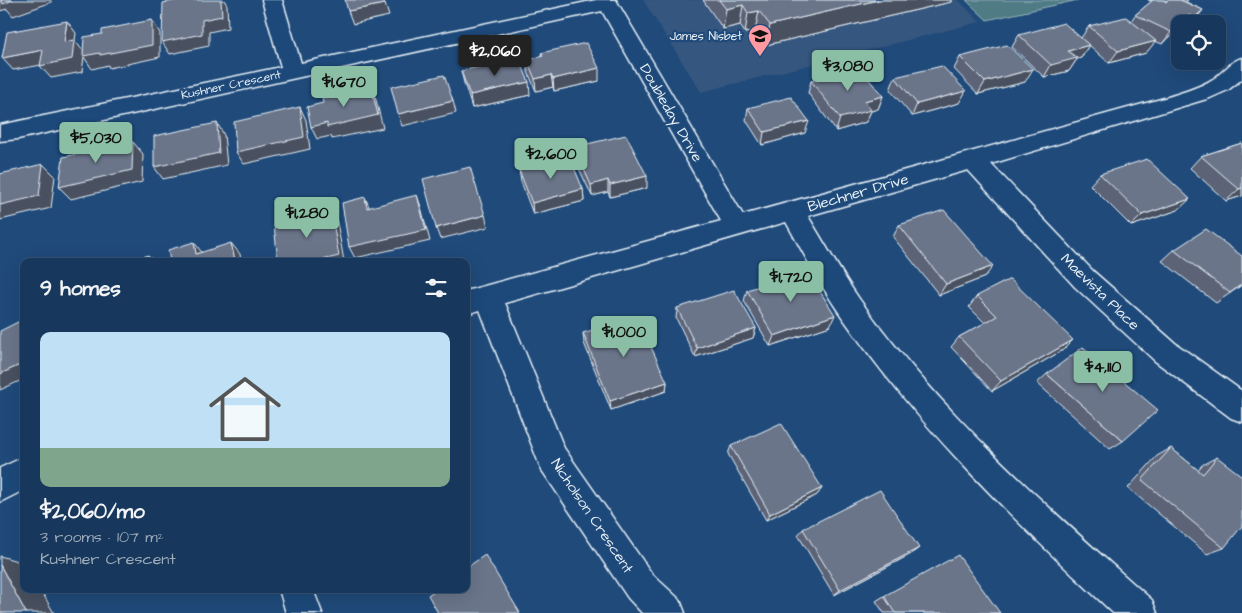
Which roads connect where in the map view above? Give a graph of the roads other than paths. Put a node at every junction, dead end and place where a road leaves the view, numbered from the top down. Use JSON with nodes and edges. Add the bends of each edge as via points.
{"nodes":[{"id":1,"x":272,"y":0,"type":"edge"},
{"id":2,"x":607,"y":2,"type":"edge"},
{"id":3,"x":1242,"y":65,"type":"edge"},
{"id":4,"x":293,"y":72,"type":"junction"},
{"id":5,"x":0,"y":133,"type":"edge"},
{"id":6,"x":973,"y":160,"type":"junction"},
{"id":7,"x":792,"y":212,"type":"junction"},
{"id":8,"x":737,"y":227,"type":"junction"},
{"id":9,"x":478,"y":300,"type":"edge"},
{"id":10,"x":1242,"y":408,"type":"edge"},
{"id":11,"x":20,"y":474,"type":"edge"},
{"id":12,"x":0,"y":486,"type":"edge"},
{"id":13,"x":297,"y":593,"type":"edge"},
{"id":14,"x":304,"y":613,"type":"edge"},
{"id":15,"x":667,"y":613,"type":"edge"},
{"id":16,"x":1139,"y":613,"type":"edge"}],
"edges":[{"from":1,"to":4,"type":"street"},
{"from":2,"to":4,"type":"street","name":"Kushner Crescent"},
{"from":2,"to":8,"type":"street","name":"Doubleday Drive"},
{"from":3,"to":6,"type":"street","name":"Blechner Drive","via":[[1223,83],[1201,95]]},
{"from":4,"to":5,"type":"street","name":"Kushner Crescent"},
{"from":6,"to":7,"type":"street","name":"Blechner Drive"},
{"from":6,"to":10,"type":"street","name":"Maevista Place","via":[[1084,279],[1164,352]]},
{"from":7,"to":8,"type":"street","name":"Blechner Drive"},
{"from":7,"to":16,"type":"street","via":[[858,319],[911,385],[988,470]]},
{"from":8,"to":9,"type":"street","name":"Blechner Drive"},
{"from":9,"to":15,"type":"street","name":"Nicholson Crescent","via":[[552,458],[640,586]]},
{"from":11,"to":12,"type":"street"},
{"from":13,"to":14,"type":"street"}]}
